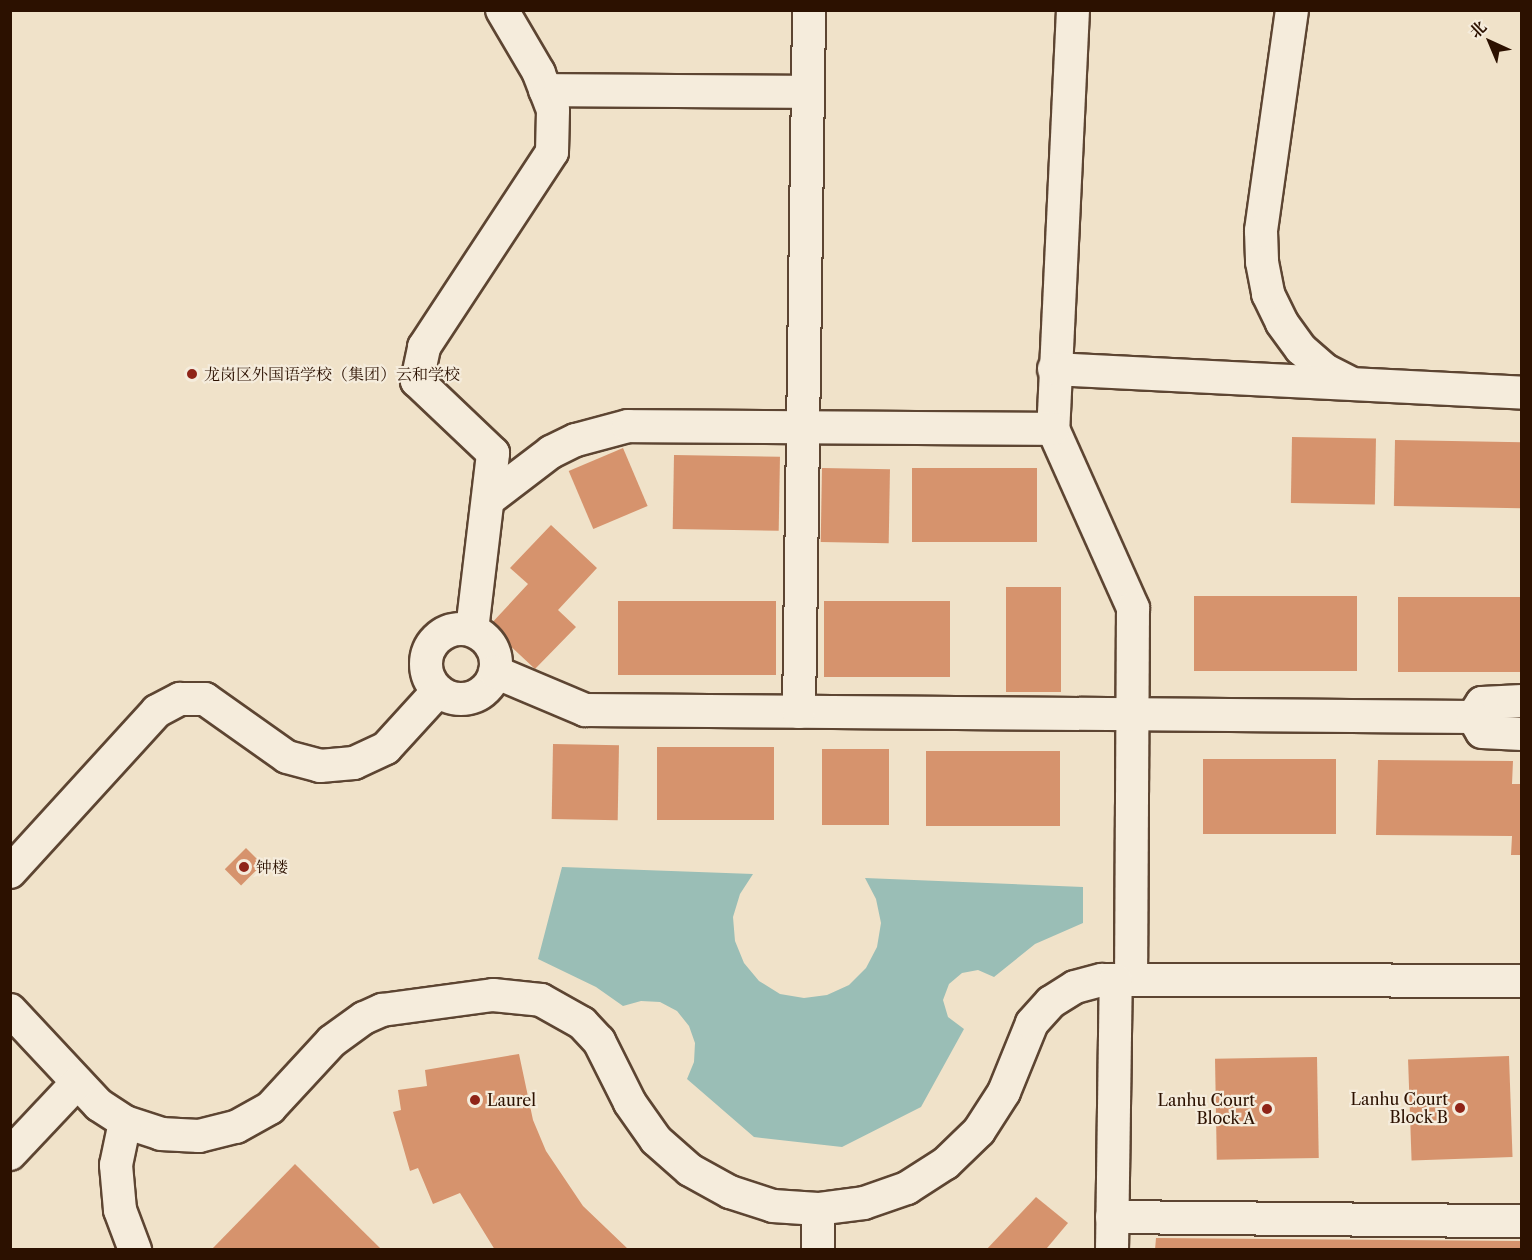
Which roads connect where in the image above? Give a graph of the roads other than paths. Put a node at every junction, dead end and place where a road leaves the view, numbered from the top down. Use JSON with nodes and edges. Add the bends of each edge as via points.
{"nodes":[{"id":1,"x":809,"y":10,"type":"edge"},
{"id":2,"x":1073,"y":10,"type":"edge"},
{"id":3,"x":1292,"y":10,"type":"edge"},
{"id":4,"x":515,"y":17,"type":"edge"},
{"id":5,"x":545,"y":90,"type":"junction"},
{"id":6,"x":808,"y":92,"type":"junction"},
{"id":7,"x":1054,"y":369,"type":"junction"},
{"id":8,"x":1352,"y":384,"type":"junction"},
{"id":9,"x":1521,"y":393,"type":"edge"},
{"id":10,"x":803,"y":426,"type":"junction"},
{"id":11,"x":1053,"y":429,"type":"junction"},
{"id":12,"x":488,"y":500,"type":"junction"},
{"id":13,"x":472,"y":630,"type":"junction"},
{"id":14,"x":495,"y":672,"type":"junction"},
{"id":15,"x":438,"y":691,"type":"junction"},
{"id":16,"x":1521,"y":701,"type":"edge"},
{"id":17,"x":799,"y":712,"type":"junction"},
{"id":18,"x":1133,"y":716,"type":"junction"},
{"id":19,"x":1473,"y":717,"type":"junction"},
{"id":20,"x":1521,"y":734,"type":"edge"},
{"id":21,"x":10,"y":872,"type":"edge"},
{"id":22,"x":1123,"y":980,"type":"junction"},
{"id":23,"x":1521,"y":981,"type":"edge"},
{"id":24,"x":16,"y":1027,"type":"edge"},
{"id":25,"x":77,"y":1083,"type":"junction"},
{"id":26,"x":125,"y":1122,"type":"junction"},
{"id":27,"x":10,"y":1154,"type":"edge"},
{"id":28,"x":818,"y":1209,"type":"junction"},
{"id":29,"x":1112,"y":1217,"type":"junction"},
{"id":30,"x":1521,"y":1221,"type":"edge"},
{"id":31,"x":135,"y":1250,"type":"edge"},
{"id":32,"x":818,"y":1250,"type":"edge"},
{"id":33,"x":1112,"y":1250,"type":"edge"}],
"edges":[{"from":1,"to":6,"type":"street"},
{"from":2,"to":7,"type":"street"},
{"from":3,"to":8,"type":"street","via":[[1261,231],[1262,262],[1268,294],[1301,349],[1325,370]]},
{"from":4,"to":5,"type":"street"},
{"from":5,"to":6,"type":"street"},
{"from":5,"to":12,"type":"street","via":[[553,110],[552,152],[424,347],[417,381],[493,453]]},
{"from":6,"to":10,"type":"street"},
{"from":7,"to":8,"type":"street"},
{"from":7,"to":11,"type":"street"},
{"from":8,"to":9,"type":"street"},
{"from":10,"to":11,"type":"street"},
{"from":10,"to":12,"type":"street","via":[[655,425],[602,432],[551,452]]},
{"from":10,"to":17,"type":"street"},
{"from":11,"to":18,"type":"street","via":[[1133,608]]},
{"from":12,"to":13,"type":"street"},
{"from":13,"to":14,"type":"street","via":[[492,646]]},
{"from":13,"to":15,"type":"street","via":[[448,632],[430,647],[426,670]]},
{"from":14,"to":15,"type":"street","via":[[482,692],[471,697],[460,699]]},
{"from":14,"to":17,"type":"street","via":[[585,710]]},
{"from":15,"to":21,"type":"street","via":[[386,748],[354,763],[320,766],[287,757],[205,699],[180,699],[158,711]]},
{"from":16,"to":19,"type":"street","via":[[1482,703]]},
{"from":17,"to":18,"type":"street"},
{"from":18,"to":19,"type":"street"},
{"from":18,"to":22,"type":"street"},
{"from":19,"to":20,"type":"street","via":[[1482,732]]},
{"from":22,"to":23,"type":"street"},
{"from":22,"to":28,"type":"street","via":[[1075,987],[1051,1002],[1032,1023],[1004,1092],[979,1131],[946,1163],[907,1188],[864,1203]]},
{"from":22,"to":29,"type":"street"},
{"from":24,"to":25,"type":"street"},
{"from":25,"to":26,"type":"street","via":[[99,1105]]},
{"from":25,"to":27,"type":"street"},
{"from":26,"to":28,"type":"street","via":[[161,1134],[199,1136],[236,1127],[270,1108],[332,1041],[364,1018],[401,1005],[517,995],[541,1000],[582,1023],[612,1061],[630,1103],[656,1140],[690,1170],[730,1192],[762,1202]]},
{"from":26,"to":31,"type":"street","via":[[116,1165],[120,1210]]},
{"from":28,"to":32,"type":"street"},
{"from":29,"to":30,"type":"street"},
{"from":29,"to":33,"type":"street"}]}
